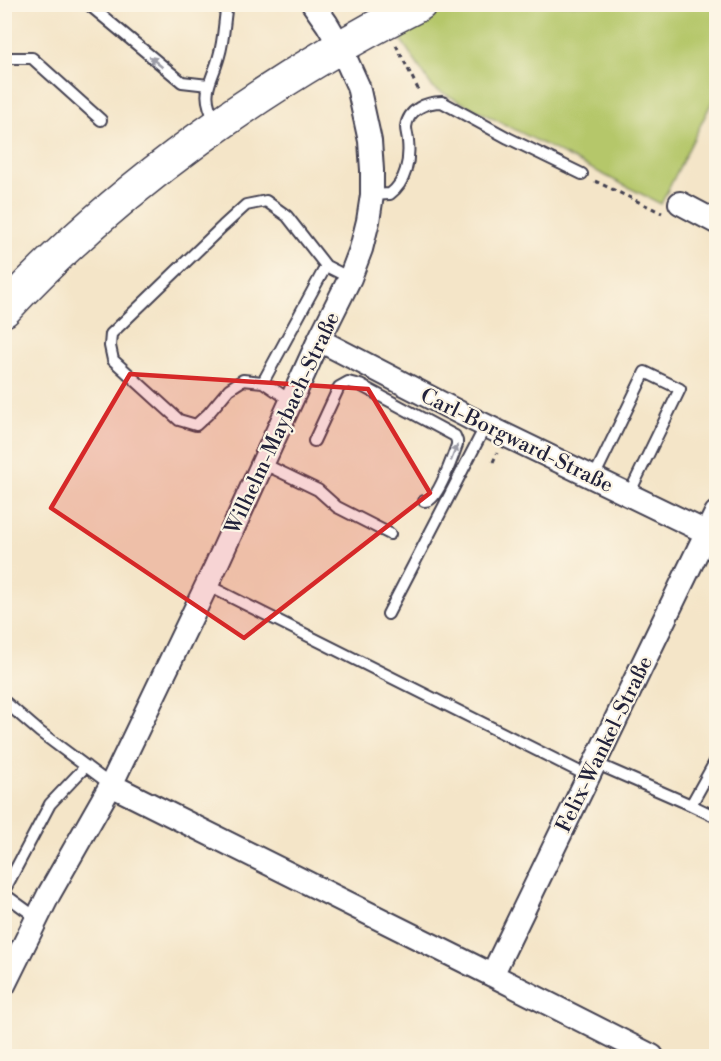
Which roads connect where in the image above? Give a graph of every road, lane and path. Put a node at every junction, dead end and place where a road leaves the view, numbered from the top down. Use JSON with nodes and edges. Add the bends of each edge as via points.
{"nodes":[{"id":1,"x":88,"y":4,"type":"edge"},
{"id":2,"x":227,"y":4,"type":"edge"},
{"id":3,"x":313,"y":4,"type":"edge"},
{"id":4,"x":420,"y":4,"type":"edge"},
{"id":5,"x":384,"y":22,"type":"junction"},
{"id":6,"x":340,"y":46,"type":"junction"},
{"id":7,"x":4,"y":58,"type":"edge"},
{"id":8,"x":208,"y":85,"type":"junction"},
{"id":9,"x":430,"y":102,"type":"junction"},
{"id":10,"x":101,"y":120,"type":"dead end"},
{"id":11,"x":218,"y":126,"type":"junction"},
{"id":12,"x":582,"y":174,"type":"joint"},
{"id":13,"x":372,"y":195,"type":"junction"},
{"id":14,"x":680,"y":203,"type":"joint"},
{"id":15,"x":717,"y":222,"type":"edge"},
{"id":16,"x":326,"y":266,"type":"junction"},
{"id":17,"x":350,"y":278,"type":"junction"},
{"id":18,"x":4,"y":310,"type":"edge"},
{"id":19,"x":319,"y":340,"type":"junction"},
{"id":20,"x":263,"y":382,"type":"junction"},
{"id":21,"x":291,"y":400,"type":"junction"},
{"id":22,"x":486,"y":425,"type":"junction"},
{"id":23,"x":314,"y":441,"type":"dead end"},
{"id":24,"x":262,"y":463,"type":"junction"},
{"id":25,"x":594,"y":477,"type":"junction"},
{"id":26,"x":629,"y":494,"type":"junction"},
{"id":27,"x":424,"y":501,"type":"dead end"},
{"id":28,"x":713,"y":527,"type":"edge"},
{"id":29,"x":390,"y":534,"type":"dead end"},
{"id":30,"x":207,"y":585,"type":"junction"},
{"id":31,"x":388,"y":614,"type":"dead end"},
{"id":32,"x":4,"y":701,"type":"edge"},
{"id":33,"x":717,"y":760,"type":"edge"},
{"id":34,"x":86,"y":766,"type":"junction"},
{"id":35,"x":592,"y":770,"type":"junction"},
{"id":36,"x":111,"y":785,"type":"junction"},
{"id":37,"x":691,"y":805,"type":"junction"},
{"id":38,"x":717,"y":817,"type":"edge"},
{"id":39,"x":4,"y":892,"type":"edge"},
{"id":40,"x":37,"y":918,"type":"junction"},
{"id":41,"x":492,"y":975,"type":"junction"},
{"id":42,"x":4,"y":985,"type":"edge"},
{"id":43,"x":652,"y":1056,"type":"edge"}],
"edges":[{"from":8,"to":1,"type":"lane","one_way":true,"via":[[182,82]]},
{"from":2,"to":8,"type":"lane","via":[[219,55]]},
{"from":3,"to":6,"type":"street","name":"Wilhelm-Maybach-Straße"},
{"from":4,"to":5,"type":"main road"},
{"from":5,"to":6,"type":"main road"},
{"from":5,"to":9,"type":"path","via":[[414,84],[424,100]]},
{"from":6,"to":11,"type":"main road"},
{"from":6,"to":13,"type":"street","name":"Wilhelm-Maybach-Straße","via":[[358,86],[364,113],[370,141]]},
{"from":7,"to":10,"type":"lane","via":[[32,58]]},
{"from":8,"to":11,"type":"lane","via":[[208,106]]},
{"from":9,"to":12,"type":"lane","via":[[442,102]]},
{"from":9,"to":13,"type":"lane","via":[[420,107],[406,128],[408,161],[399,185],[390,194]]},
{"from":11,"to":18,"type":"main road","via":[[113,207]]},
{"from":12,"to":14,"type":"path","via":[[662,213]]},
{"from":13,"to":17,"type":"street","name":"Wilhelm-Maybach-Straße","via":[[361,249]]},
{"from":14,"to":15,"type":"street"},
{"from":16,"to":17,"type":"lane"},
{"from":16,"to":20,"type":"lane"},
{"from":16,"to":20,"type":"lane","via":[[287,216],[266,201],[246,205],[111,334],[113,360],[179,420],[196,426],[229,389],[243,380]]},
{"from":17,"to":19,"type":"street","name":"Wilhelm-Maybach-Straße"},
{"from":19,"to":21,"type":"street","name":"Wilhelm-Maybach-Straße"},
{"from":19,"to":22,"type":"street","name":"Carl-Borgward-Straße"},
{"from":20,"to":21,"type":"lane"},
{"from":21,"to":24,"type":"street","name":"Wilhelm-Maybach-Straße"},
{"from":22,"to":25,"type":"street","name":"Carl-Borgward-Straße"},
{"from":22,"to":31,"type":"lane"},
{"from":27,"to":23,"type":"lane","one_way":true,"via":[[429,501],[438,490],[458,446],[455,436],[348,382],[339,387]]},
{"from":24,"to":29,"type":"lane","via":[[318,490],[337,507]]},
{"from":24,"to":30,"type":"street","name":"Wilhelm-Maybach-Straße"},
{"from":25,"to":26,"type":"street","name":"Carl-Borgward-Straße"},
{"from":25,"to":26,"type":"lane","via":[[645,372],[671,384],[680,389]]},
{"from":26,"to":28,"type":"street","name":"Carl-Borgward-Straße"},
{"from":28,"to":35,"type":"street","name":"Felix-Wankel-Straße"},
{"from":30,"to":35,"type":"lane"},
{"from":30,"to":36,"type":"street","name":"Wilhelm-Maybach-Straße"},
{"from":32,"to":34,"type":"lane"},
{"from":33,"to":37,"type":"lane"},
{"from":34,"to":36,"type":"lane"},
{"from":34,"to":39,"type":"lane","via":[[50,804]]},
{"from":35,"to":37,"type":"lane"},
{"from":35,"to":41,"type":"street","name":"Felix-Wankel-Straße"},
{"from":36,"to":40,"type":"street","name":"Wilhelm-Maybach-Straße"},
{"from":36,"to":41,"type":"street"},
{"from":37,"to":38,"type":"lane"},
{"from":39,"to":40,"type":"lane"},
{"from":40,"to":42,"type":"street","name":"Wilhelm-Maybach-Straße"},
{"from":41,"to":43,"type":"street"}]}
